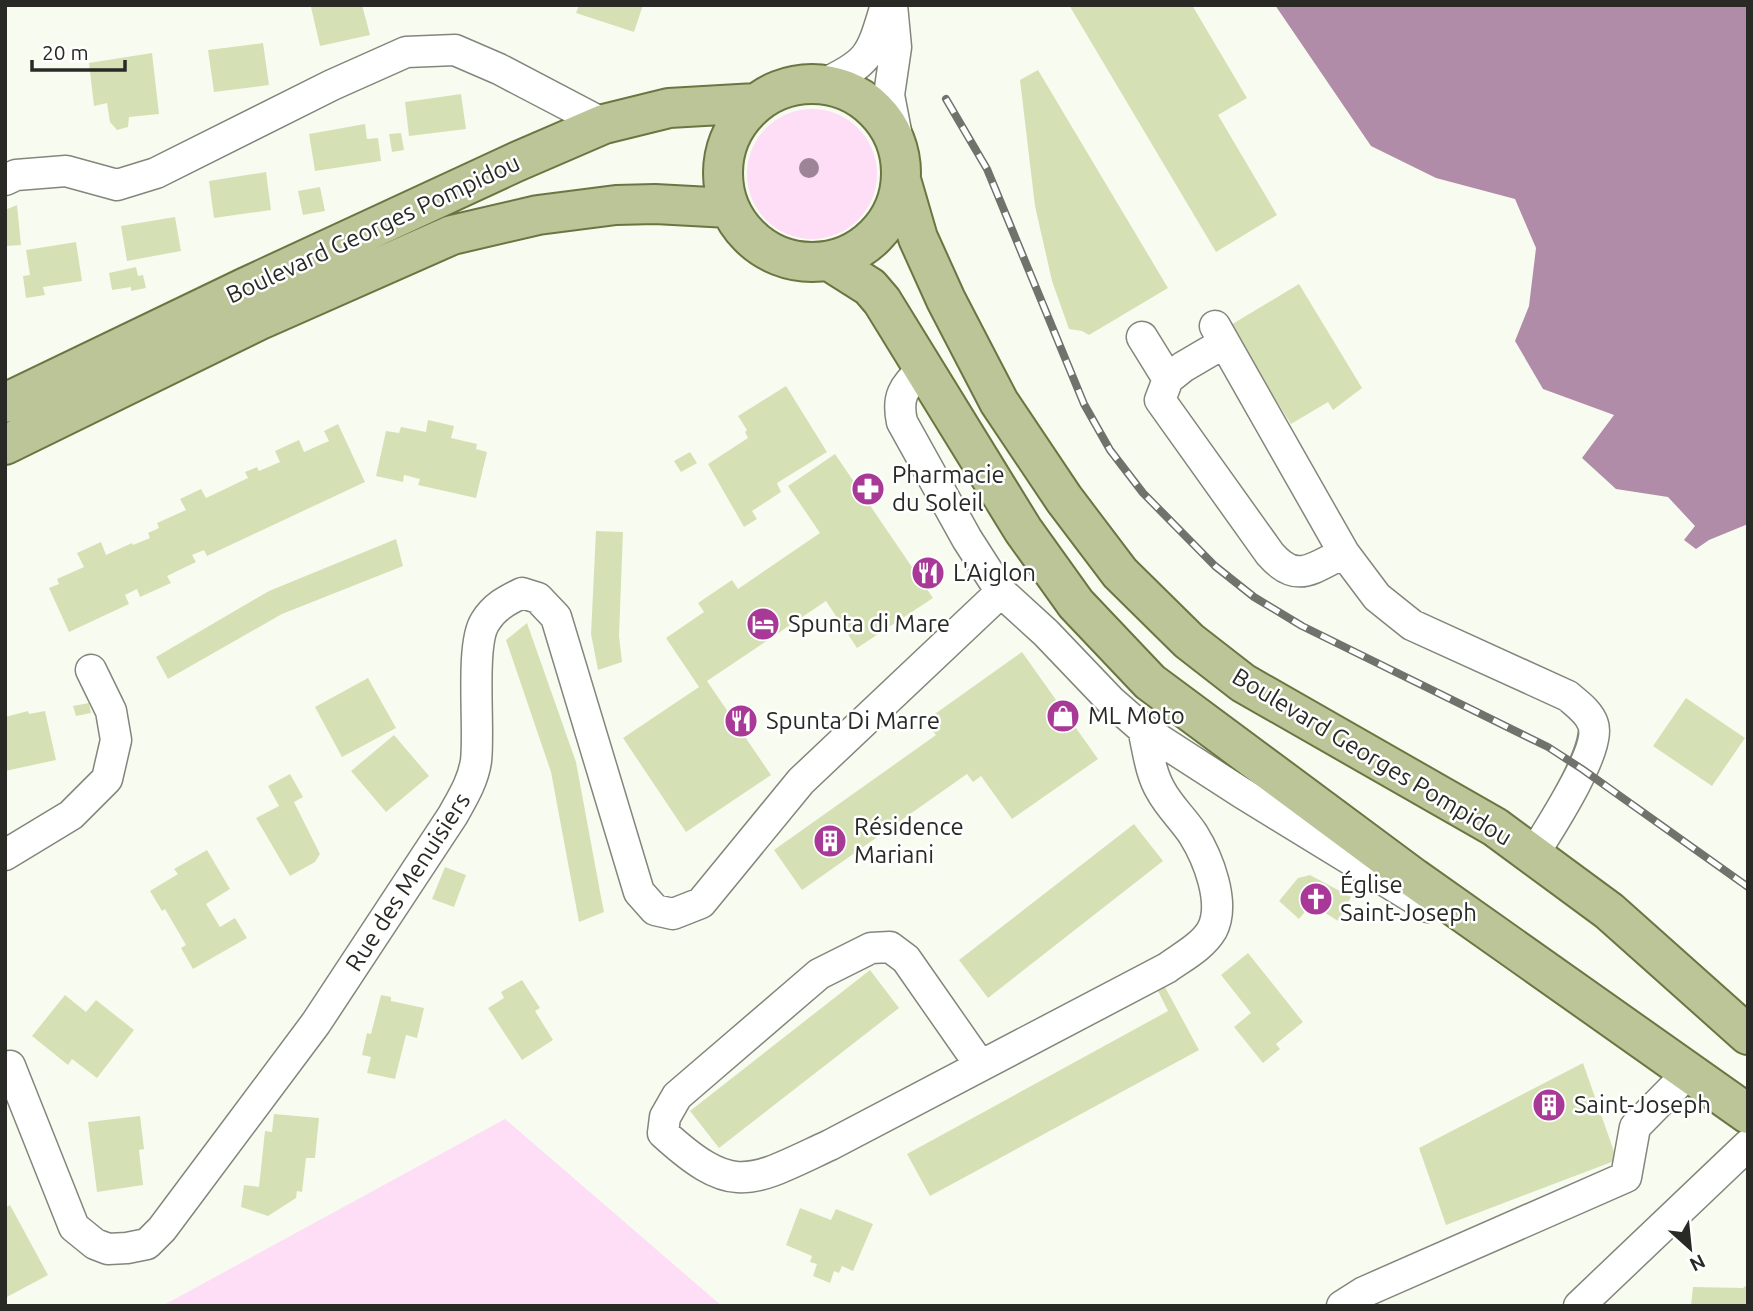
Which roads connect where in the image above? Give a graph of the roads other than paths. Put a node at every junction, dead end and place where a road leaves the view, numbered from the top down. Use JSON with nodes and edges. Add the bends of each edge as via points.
{"nodes":[{"id":1,"x":886,"y":5,"type":"edge"},
{"id":2,"x":892,"y":5,"type":"edge"},
{"id":3,"x":824,"y":84,"type":"junction"},
{"id":4,"x":756,"y":103,"type":"junction"},
{"id":5,"x":604,"y":124,"type":"junction"},
{"id":6,"x":901,"y":168,"type":"junction"},
{"id":7,"x":5,"y":180,"type":"edge"},
{"id":8,"x":729,"y":208,"type":"junction"},
{"id":9,"x":829,"y":261,"type":"junction"},
{"id":10,"x":1142,"y":337,"type":"dead end"},
{"id":11,"x":924,"y":368,"type":"junction"},
{"id":12,"x":1168,"y":379,"type":"junction"},
{"id":13,"x":5,"y":403,"type":"edge"},
{"id":14,"x":5,"y":445,"type":"edge"},
{"id":15,"x":1343,"y":553,"type":"junction"},
{"id":16,"x":1001,"y":592,"type":"junction"},
{"id":17,"x":91,"y":670,"type":"dead end"},
{"id":18,"x":1143,"y":729,"type":"junction"},
{"id":19,"x":5,"y":855,"type":"edge"},
{"id":20,"x":1533,"y":855,"type":"junction"},
{"id":21,"x":1482,"y":926,"type":"junction"},
{"id":22,"x":1748,"y":1035,"type":"edge"},
{"id":23,"x":980,"y":1065,"type":"junction"},
{"id":24,"x":9,"y":1066,"type":"dead end"},
{"id":25,"x":1688,"y":1073,"type":"junction"},
{"id":26,"x":1748,"y":1114,"type":"edge"},
{"id":27,"x":1748,"y":1145,"type":"edge"},
{"id":28,"x":1585,"y":1304,"type":"edge"},
{"id":29,"x":1342,"y":1306,"type":"edge"}],
"edges":[{"from":1,"to":3,"type":"street","via":[[876,40],[863,62]]},
{"from":2,"to":6,"type":"street","via":[[896,47],[889,95]]},
{"from":3,"to":4,"type":"main road","via":[[788,86]]},
{"from":3,"to":6,"type":"main road","via":[[850,91],[873,106],[890,127]]},
{"from":4,"to":5,"type":"main road","name":"Boulevard Georges Pompidou","via":[[669,108]]},
{"from":4,"to":8,"type":"main road","via":[[740,120],[726,151],[723,186]]},
{"from":5,"to":7,"type":"street","via":[[455,50],[406,52],[156,173],[117,185],[66,170]]},
{"from":5,"to":13,"type":"main road","name":"Boulevard Georges Pompidou"},
{"from":6,"to":9,"type":"main road","via":[[894,211],[878,234],[856,252]]},
{"from":6,"to":20,"type":"main road","name":"Boulevard Georges Pompidou","via":[[918,239],[999,402],[1120,573],[1189,641],[1242,683],[1495,827]]},
{"from":8,"to":9,"type":"main road","via":[[759,246],[804,263]]},
{"from":8,"to":14,"type":"main road","name":"Boulevard Georges Pompidou","via":[[617,205],[538,215],[452,235],[262,319]]},
{"from":9,"to":11,"type":"main road","via":[[870,287]]},
{"from":10,"to":12,"type":"street"},
{"from":11,"to":16,"type":"street","via":[[903,390],[902,422]]},
{"from":11,"to":21,"type":"main road","via":[[1023,530],[1069,594],[1150,682]]},
{"from":12,"to":15,"type":"street","via":[[1160,400],[1282,568],[1295,573]]},
{"from":12,"to":15,"type":"street","via":[[1219,334]]},
{"from":15,"to":20,"type":"street","via":[[1377,597],[1412,625],[1568,696],[1589,717],[1594,739],[1586,759]]},
{"from":16,"to":18,"type":"street"},
{"from":16,"to":24,"type":"street","name":"Rue des Menuisiers","via":[[789,794],[701,903],[673,914],[655,909],[639,892],[556,617],[538,598],[522,593],[500,604],[483,624],[476,761],[469,786],[316,1023],[147,1244],[108,1249],[74,1227]]},
{"from":17,"to":19,"type":"street","via":[[111,710],[116,740],[107,779],[71,816]]},
{"from":18,"to":21,"type":"street","via":[[1425,906]]},
{"from":18,"to":23,"type":"street","via":[[1160,790],[1194,835],[1213,877],[1217,903],[1213,929],[1201,944],[1167,968]]},
{"from":20,"to":22,"type":"main road","name":"Boulevard Georges Pompidou","via":[[1609,911]]},
{"from":21,"to":25,"type":"main road"},
{"from":23,"to":23,"type":"street","via":[[830,1145],[772,1172],[740,1180],[710,1171],[663,1133],[665,1117],[677,1097],[819,974],[872,948],[890,947],[906,959]]},
{"from":25,"to":26,"type":"main road"},
{"from":25,"to":29,"type":"street","via":[[1636,1127],[1626,1177],[1364,1292]]},
{"from":27,"to":28,"type":"street"}]}
